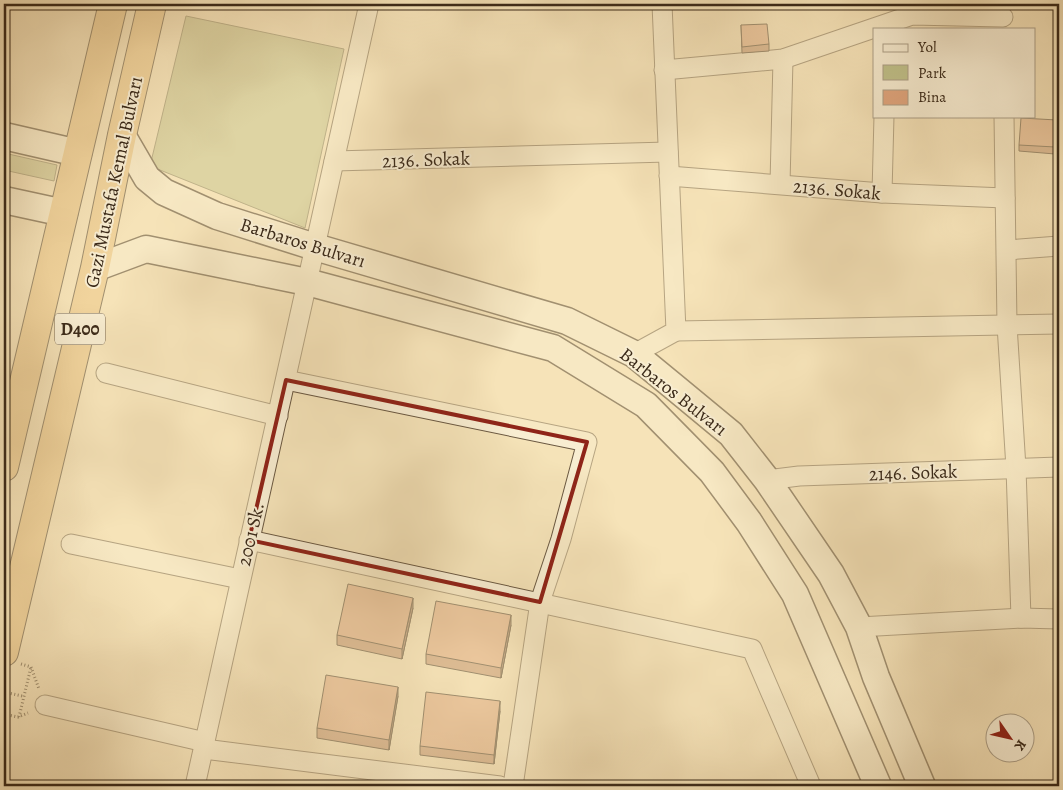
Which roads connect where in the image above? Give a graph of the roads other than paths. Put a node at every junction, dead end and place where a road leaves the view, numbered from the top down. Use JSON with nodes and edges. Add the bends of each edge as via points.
{"nodes":[{"id":1,"x":113,"y":4,"type":"edge"},
{"id":2,"x":152,"y":4,"type":"edge"},
{"id":3,"x":369,"y":4,"type":"edge"},
{"id":4,"x":662,"y":4,"type":"edge"},
{"id":5,"x":1003,"y":16,"type":"edge"},
{"id":6,"x":887,"y":26,"type":"edge"},
{"id":7,"x":873,"y":30,"type":"edge"},
{"id":8,"x":783,"y":59,"type":"junction"},
{"id":9,"x":664,"y":70,"type":"junction"},
{"id":10,"x":884,"y":118,"type":"edge"},
{"id":11,"x":1004,"y":118,"type":"edge"},
{"id":12,"x":122,"y":135,"type":"junction"},
{"id":13,"x":4,"y":136,"type":"edge"},
{"id":14,"x":668,"y":152,"type":"junction"},
{"id":15,"x":78,"y":153,"type":"junction"},
{"id":16,"x":334,"y":161,"type":"junction"},
{"id":17,"x":669,"y":176,"type":"junction"},
{"id":18,"x":780,"y":184,"type":"junction"},
{"id":19,"x":882,"y":193,"type":"junction"},
{"id":20,"x":1005,"y":198,"type":"junction"},
{"id":21,"x":4,"y":200,"type":"edge"},
{"id":22,"x":64,"y":213,"type":"junction"},
{"id":23,"x":1059,"y":246,"type":"edge"},
{"id":24,"x":316,"y":247,"type":"junction"},
{"id":25,"x":1006,"y":250,"type":"junction"},
{"id":26,"x":95,"y":268,"type":"junction"},
{"id":27,"x":307,"y":282,"type":"junction"},
{"id":28,"x":1059,"y":324,"type":"edge"},
{"id":29,"x":1007,"y":326,"type":"junction"},
{"id":30,"x":676,"y":331,"type":"junction"},
{"id":31,"x":634,"y":354,"type":"junction"},
{"id":32,"x":106,"y":373,"type":"dead end"},
{"id":33,"x":286,"y":380,"type":"junction"},
{"id":34,"x":278,"y":416,"type":"junction"},
{"id":35,"x":4,"y":467,"type":"edge"},
{"id":36,"x":1059,"y":467,"type":"edge"},
{"id":37,"x":1016,"y":468,"type":"junction"},
{"id":38,"x":767,"y":480,"type":"junction"},
{"id":39,"x":249,"y":540,"type":"junction"},
{"id":40,"x":71,"y":544,"type":"dead end"},
{"id":41,"x":240,"y":579,"type":"junction"},
{"id":42,"x":540,"y":602,"type":"junction"},
{"id":43,"x":1021,"y":618,"type":"junction"},
{"id":44,"x":1059,"y":619,"type":"edge"},
{"id":45,"x":859,"y":627,"type":"junction"},
{"id":46,"x":8,"y":657,"type":"edge"},
{"id":47,"x":45,"y":705,"type":"road end"},
{"id":48,"x":204,"y":745,"type":"junction"},
{"id":49,"x":195,"y":786,"type":"edge"},
{"id":50,"x":500,"y":786,"type":"edge"},
{"id":51,"x":513,"y":786,"type":"edge"},
{"id":52,"x":811,"y":786,"type":"edge"},
{"id":53,"x":878,"y":786,"type":"edge"},
{"id":54,"x":922,"y":786,"type":"edge"}],
"edges":[{"from":1,"to":15,"type":"highway","name":"Gazi Mustafa Kemal Bulvarı","number":"D400"},
{"from":2,"to":12,"type":"highway","name":"Gazi Mustafa Kemal Bulvarı","number":"D400"},
{"from":3,"to":16,"type":"street","name":"2001 Sk."},
{"from":4,"to":9,"type":"street"},
{"from":5,"to":6,"type":"street","via":[[912,15]]},
{"from":7,"to":8,"type":"street"},
{"from":8,"to":9,"type":"street"},
{"from":8,"to":18,"type":"street"},
{"from":9,"to":14,"type":"street"},
{"from":10,"to":19,"type":"street"},
{"from":11,"to":20,"type":"street"},
{"from":12,"to":24,"type":"street","name":"Barbaros Bulvarı","via":[[147,178],[164,192],[217,216]]},
{"from":12,"to":26,"type":"highway","name":"Gazi Mustafa Kemal Bulvarı","number":"D400"},
{"from":13,"to":15,"type":"street"},
{"from":14,"to":16,"type":"street","name":"2136. Sokak"},
{"from":14,"to":17,"type":"street"},
{"from":15,"to":22,"type":"highway","name":"Gazi Mustafa Kemal Bulvarı","number":"D400"},
{"from":16,"to":24,"type":"street","name":"2001 Sk."},
{"from":17,"to":18,"type":"street","name":"2136. Sokak"},
{"from":17,"to":30,"type":"street"},
{"from":18,"to":19,"type":"street","name":"2136. Sokak"},
{"from":19,"to":20,"type":"street","name":"2136. Sokak"},
{"from":20,"to":25,"type":"street"},
{"from":21,"to":22,"type":"street"},
{"from":22,"to":35,"type":"highway","name":"Gazi Mustafa Kemal Bulvarı","number":"D400"},
{"from":23,"to":25,"type":"street"},
{"from":24,"to":27,"type":"street","name":"2001 Sk."},
{"from":24,"to":31,"type":"street","name":"Barbaros Bulvarı","via":[[567,321]]},
{"from":25,"to":29,"type":"street"},
{"from":26,"to":27,"type":"street","name":"Barbaros Bulvarı","via":[[146,249]]},
{"from":26,"to":46,"type":"highway","name":"Gazi Mustafa Kemal Bulvarı","number":"D400"},
{"from":27,"to":33,"type":"street","name":"2001 Sk."},
{"from":27,"to":53,"type":"street","name":"Barbaros Bulvarı","via":[[553,348],[646,405],[712,472],[795,594]]},
{"from":28,"to":29,"type":"street"},
{"from":29,"to":30,"type":"street"},
{"from":29,"to":37,"type":"street"},
{"from":30,"to":31,"type":"street"},
{"from":31,"to":38,"type":"street","name":"Barbaros Bulvarı","via":[[731,434]]},
{"from":32,"to":34,"type":"street"},
{"from":33,"to":34,"type":"street","name":"2001 Sk."},
{"from":33,"to":42,"type":"street","via":[[587,442]]},
{"from":34,"to":39,"type":"street","name":"2001 Sk."},
{"from":36,"to":37,"type":"street","name":"2146. Sokak"},
{"from":37,"to":38,"type":"street","name":"2146. Sokak"},
{"from":37,"to":43,"type":"street"},
{"from":38,"to":45,"type":"street","name":"Barbaros Bulvarı","via":[[831,574]]},
{"from":39,"to":41,"type":"street","name":"2001 Sk."},
{"from":39,"to":42,"type":"street"},
{"from":40,"to":41,"type":"street"},
{"from":41,"to":48,"type":"street","name":"2001 Sk."},
{"from":42,"to":51,"type":"street"},
{"from":42,"to":52,"type":"street","via":[[752,649]]},
{"from":43,"to":44,"type":"street"},
{"from":43,"to":45,"type":"street"},
{"from":45,"to":54,"type":"street","name":"Barbaros Bulvarı","via":[[876,677]]},
{"from":47,"to":48,"type":"street"},
{"from":48,"to":49,"type":"street","name":"2001 Sk."},
{"from":48,"to":50,"type":"street"}]}
